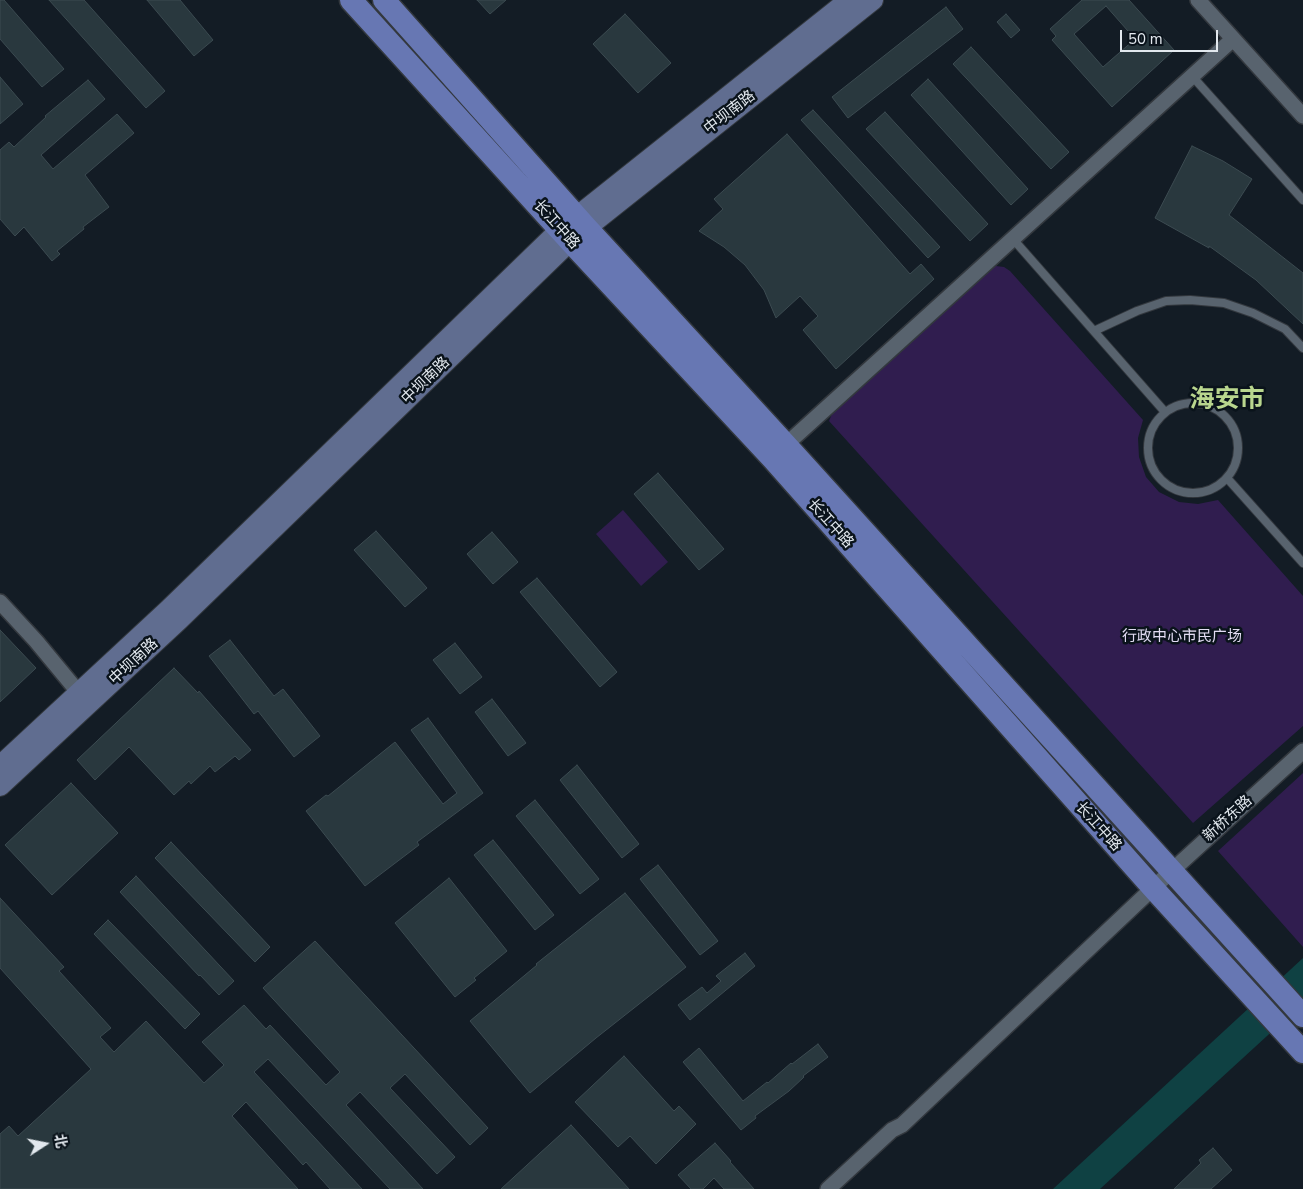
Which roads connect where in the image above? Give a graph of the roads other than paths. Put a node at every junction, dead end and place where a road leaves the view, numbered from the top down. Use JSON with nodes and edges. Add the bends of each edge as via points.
{"nodes":[{"id":1,"x":351,"y":0,"type":"edge"},
{"id":2,"x":384,"y":0,"type":"edge"},
{"id":3,"x":849,"y":0,"type":"edge"},
{"id":4,"x":874,"y":0,"type":"edge"},
{"id":5,"x":1198,"y":0,"type":"edge"},
{"id":6,"x":1233,"y":39,"type":"junction"},
{"id":7,"x":1192,"y":76,"type":"junction"},
{"id":8,"x":1303,"y":116,"type":"edge"},
{"id":9,"x":1303,"y":200,"type":"edge"},
{"id":10,"x":573,"y":228,"type":"junction"},
{"id":11,"x":1013,"y":239,"type":"junction"},
{"id":12,"x":1094,"y":331,"type":"junction"},
{"id":13,"x":1303,"y":348,"type":"edge"},
{"id":14,"x":1165,"y":412,"type":"junction"},
{"id":15,"x":779,"y":451,"type":"junction"},
{"id":16,"x":1227,"y":478,"type":"junction"},
{"id":17,"x":1301,"y":557,"type":"edge"},
{"id":18,"x":0,"y":602,"type":"edge"},
{"id":19,"x":79,"y":693,"type":"junction"},
{"id":20,"x":1303,"y":751,"type":"edge"},
{"id":21,"x":0,"y":766,"type":"edge"},
{"id":22,"x":0,"y":786,"type":"edge"},
{"id":23,"x":1172,"y":870,"type":"junction"},
{"id":24,"x":1153,"y":888,"type":"junction"},
{"id":25,"x":1303,"y":1016,"type":"edge"},
{"id":26,"x":1303,"y":1052,"type":"edge"},
{"id":27,"x":828,"y":1189,"type":"edge"}],
"edges":[{"from":1,"to":10,"type":"main road","name":"长江中路"},
{"from":2,"to":10,"type":"main road","name":"长江中路"},
{"from":3,"to":10,"type":"main road","name":"中坝南路"},
{"from":4,"to":10,"type":"main road","name":"中坝南路"},
{"from":5,"to":6,"type":"street"},
{"from":6,"to":7,"type":"street"},
{"from":6,"to":8,"type":"street"},
{"from":7,"to":9,"type":"lane"},
{"from":7,"to":11,"type":"street"},
{"from":10,"to":15,"type":"main road","name":"长江中路"},
{"from":10,"to":19,"type":"main road","name":"中坝南路"},
{"from":10,"to":22,"type":"main road","name":"中坝南路","via":[[179,620]]},
{"from":11,"to":12,"type":"lane"},
{"from":11,"to":15,"type":"street"},
{"from":12,"to":13,"type":"lane","via":[[1137,310],[1166,301],[1190,300],[1224,303],[1253,313],[1284,329]]},
{"from":12,"to":14,"type":"lane"},
{"from":14,"to":16,"type":"lane","via":[[1182,404],[1201,403],[1218,410],[1231,424],[1237,437],[1238,452]]},
{"from":14,"to":16,"type":"lane","via":[[1153,426],[1148,444],[1150,462],[1160,478],[1175,490],[1193,493],[1211,489]]},
{"from":15,"to":23,"type":"main road","name":"长江中路"},
{"from":15,"to":24,"type":"main road","name":"长江中路"},
{"from":16,"to":17,"type":"lane"},
{"from":18,"to":19,"type":"street"},
{"from":19,"to":21,"type":"main road","name":"中坝南路"},
{"from":20,"to":23,"type":"street","name":"新桥东路"},
{"from":23,"to":24,"type":"street","name":"新桥东路"},
{"from":23,"to":25,"type":"main road","name":"长江中路"},
{"from":24,"to":26,"type":"main road","name":"长江中路"},
{"from":24,"to":27,"type":"street","name":"新桥东路","via":[[902,1125],[892,1130]]}]}
